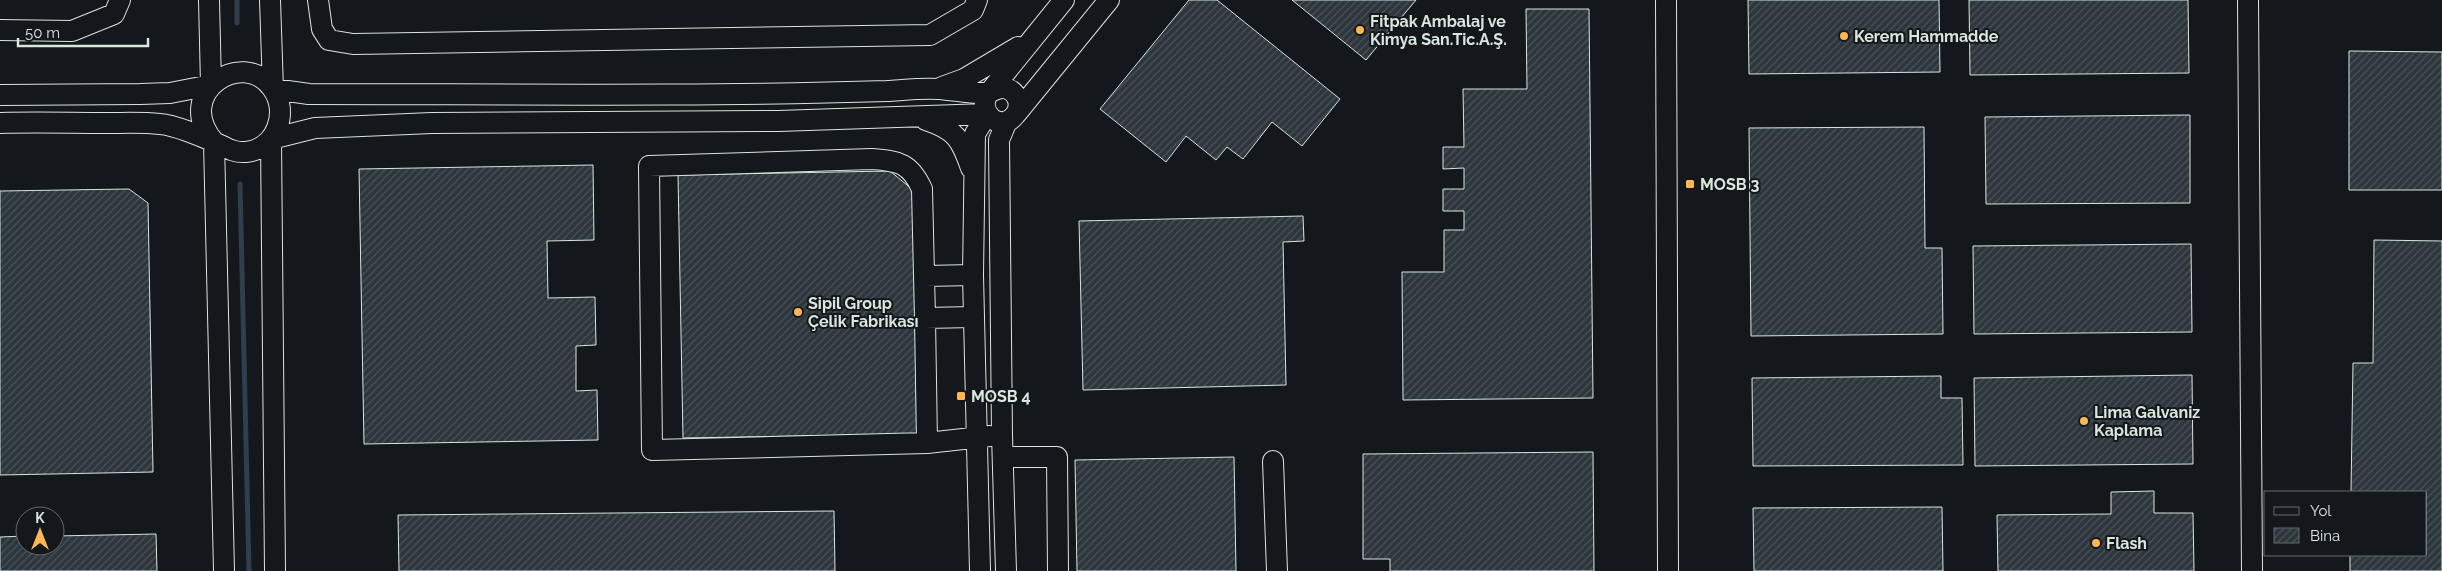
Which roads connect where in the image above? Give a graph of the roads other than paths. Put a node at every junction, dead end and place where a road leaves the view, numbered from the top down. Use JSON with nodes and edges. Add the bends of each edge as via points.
{"nodes":[{"id":1,"x":120,"y":0,"type":"edge"},
{"id":2,"x":209,"y":0,"type":"edge"},
{"id":3,"x":270,"y":0,"type":"edge"},
{"id":4,"x":318,"y":0,"type":"edge"},
{"id":5,"x":978,"y":0,"type":"edge"},
{"id":6,"x":1064,"y":0,"type":"edge"},
{"id":7,"x":1109,"y":0,"type":"edge"},
{"id":8,"x":1666,"y":0,"type":"edge"},
{"id":9,"x":2248,"y":0,"type":"edge"},
{"id":10,"x":0,"y":30,"type":"edge"},
{"id":11,"x":1034,"y":36,"type":"junction"},
{"id":12,"x":211,"y":86,"type":"junction"},
{"id":13,"x":273,"y":89,"type":"junction"},
{"id":14,"x":937,"y":89,"type":"junction"},
{"id":15,"x":988,"y":94,"type":"junction"},
{"id":16,"x":0,"y":95,"type":"edge"},
{"id":17,"x":987,"y":114,"type":"junction"},
{"id":18,"x":919,"y":118,"type":"junction"},
{"id":19,"x":1011,"y":118,"type":"junction"},
{"id":20,"x":0,"y":123,"type":"edge"},
{"id":21,"x":271,"y":139,"type":"junction"},
{"id":22,"x":214,"y":142,"type":"junction"},
{"id":23,"x":975,"y":180,"type":"junction"},
{"id":24,"x":973,"y":275,"type":"junction"},
{"id":25,"x":924,"y":276,"type":"junction"},
{"id":26,"x":973,"y":317,"type":"junction"},
{"id":27,"x":926,"y":318,"type":"junction"},
{"id":28,"x":1002,"y":435,"type":"junction"},
{"id":29,"x":977,"y":437,"type":"junction"},
{"id":30,"x":928,"y":443,"type":"junction"},
{"id":31,"x":1003,"y":457,"type":"junction"},
{"id":32,"x":1273,"y":461,"type":"dead end"},
{"id":33,"x":224,"y":571,"type":"edge"},
{"id":34,"x":275,"y":571,"type":"edge"},
{"id":35,"x":980,"y":571,"type":"edge"},
{"id":36,"x":1006,"y":571,"type":"edge"},
{"id":37,"x":1058,"y":571,"type":"edge"},
{"id":38,"x":1276,"y":571,"type":"edge"},
{"id":39,"x":1668,"y":571,"type":"edge"},
{"id":40,"x":2252,"y":571,"type":"edge"}],
"edges":[{"from":1,"to":10,"type":"street","via":[[114,14],[72,31]]},
{"from":2,"to":12,"type":"street"},
{"from":3,"to":13,"type":"street"},
{"from":4,"to":5,"type":"street","via":[[322,29],[329,40],[353,44],[930,35],[973,10]]},
{"from":6,"to":11,"type":"street"},
{"from":7,"to":19,"type":"street"},
{"from":8,"to":39,"type":"street"},
{"from":9,"to":40,"type":"street"},
{"from":11,"to":14,"type":"street","via":[[991,65]]},
{"from":11,"to":15,"type":"street"},
{"from":12,"to":13,"type":"street","via":[[222,77],[249,73],[262,78]]},
{"from":12,"to":16,"type":"street","via":[[163,93]]},
{"from":12,"to":22,"type":"street","via":[[204,96],[201,115],[206,133]]},
{"from":13,"to":14,"type":"street","via":[[308,94],[805,93]]},
{"from":13,"to":21,"type":"street","via":[[281,114]]},
{"from":14,"to":15,"type":"street"},
{"from":15,"to":17,"type":"street","via":[[984,103]]},
{"from":15,"to":19,"type":"street","via":[[998,88],[1014,93],[1019,103]]},
{"from":17,"to":18,"type":"street"},
{"from":17,"to":19,"type":"street","via":[[996,121]]},
{"from":17,"to":23,"type":"street","via":[[975,134]]},
{"from":18,"to":21,"type":"street","via":[[432,122],[315,128]]},
{"from":18,"to":23,"type":"street","via":[[945,127],[959,138]]},
{"from":19,"to":28,"type":"street","via":[[999,140]]},
{"from":20,"to":22,"type":"street","via":[[162,124]]},
{"from":21,"to":22,"type":"street","via":[[247,152],[224,149]]},
{"from":21,"to":34,"type":"street"},
{"from":22,"to":33,"type":"street"},
{"from":23,"to":24,"type":"street"},
{"from":24,"to":25,"type":"street"},
{"from":24,"to":26,"type":"street"},
{"from":25,"to":27,"type":"street"},
{"from":25,"to":30,"type":"street","via":[[922,189],[914,172],[896,161],[649,166],[652,450]]},
{"from":26,"to":27,"type":"street"},
{"from":26,"to":29,"type":"street"},
{"from":27,"to":30,"type":"street"},
{"from":28,"to":29,"type":"street"},
{"from":28,"to":31,"type":"street"},
{"from":29,"to":30,"type":"street"},
{"from":29,"to":35,"type":"street"},
{"from":31,"to":36,"type":"street"},
{"from":31,"to":37,"type":"street","via":[[1057,457]]},
{"from":32,"to":38,"type":"street"}]}
